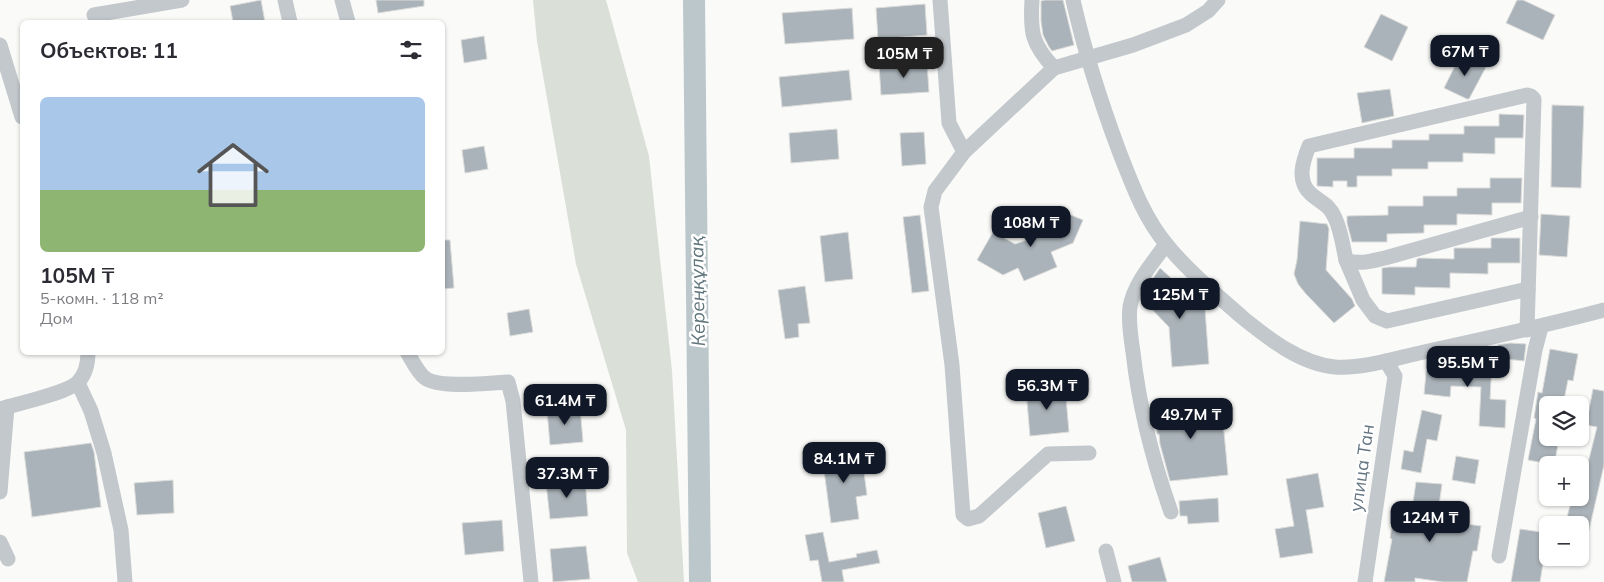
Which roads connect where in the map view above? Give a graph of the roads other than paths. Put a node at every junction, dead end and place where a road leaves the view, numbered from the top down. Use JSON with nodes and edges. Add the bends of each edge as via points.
{"nodes":[{"id":1,"x":182,"y":0,"type":"edge"},
{"id":2,"x":285,"y":0,"type":"edge"},
{"id":3,"x":342,"y":0,"type":"edge"},
{"id":4,"x":940,"y":0,"type":"edge"},
{"id":5,"x":1032,"y":0,"type":"edge"},
{"id":6,"x":1073,"y":0,"type":"edge"},
{"id":7,"x":1218,"y":0,"type":"edge"},
{"id":8,"x":94,"y":15,"type":"dead end"},
{"id":9,"x":290,"y":20,"type":"edge"},
{"id":10,"x":337,"y":20,"type":"edge"},
{"id":11,"x":347,"y":20,"type":"edge"},
{"id":12,"x":0,"y":45,"type":"edge"},
{"id":13,"x":1087,"y":60,"type":"junction"},
{"id":14,"x":1054,"y":68,"type":"junction"},
{"id":15,"x":20,"y":110,"type":"edge"},
{"id":16,"x":964,"y":152,"type":"junction"},
{"id":17,"x":1530,"y":217,"type":"junction"},
{"id":18,"x":1166,"y":244,"type":"junction"},
{"id":19,"x":1346,"y":260,"type":"junction"},
{"id":20,"x":1528,"y":289,"type":"junction"},
{"id":21,"x":1604,"y":310,"type":"edge"},
{"id":22,"x":1534,"y":328,"type":"junction"},
{"id":23,"x":88,"y":355,"type":"edge"},
{"id":24,"x":409,"y":355,"type":"edge"},
{"id":25,"x":1386,"y":361,"type":"junction"},
{"id":26,"x":78,"y":383,"type":"junction"},
{"id":27,"x":3,"y":408,"type":"edge"},
{"id":28,"x":1088,"y":453,"type":"dead end"},
{"id":29,"x":0,"y":492,"type":"edge"},
{"id":30,"x":1171,"y":512,"type":"dead end"},
{"id":31,"x":0,"y":542,"type":"edge"},
{"id":32,"x":1106,"y":551,"type":"dead end"},
{"id":33,"x":1499,"y":556,"type":"dead end"},
{"id":34,"x":8,"y":559,"type":"dead end"},
{"id":35,"x":124,"y":582,"type":"edge"},
{"id":36,"x":531,"y":582,"type":"edge"},
{"id":37,"x":1114,"y":582,"type":"edge"},
{"id":38,"x":1365,"y":582,"type":"edge"}],
"edges":[{"from":1,"to":8,"type":"street"},
{"from":2,"to":9,"type":"street"},
{"from":3,"to":10,"type":"street"},
{"from":3,"to":11,"type":"street"},
{"from":4,"to":16,"type":"street","via":[[949,123]]},
{"from":5,"to":14,"type":"street","via":[[1033,34],[1039,52]]},
{"from":6,"to":13,"type":"street"},
{"from":7,"to":13,"type":"street","via":[[1208,11],[1186,25]]},
{"from":12,"to":15,"type":"street"},
{"from":13,"to":14,"type":"street"},
{"from":13,"to":18,"type":"street","via":[[1129,178],[1154,228]]},
{"from":14,"to":16,"type":"street"},
{"from":16,"to":28,"type":"street","via":[[935,191],[931,208],[952,365],[964,515],[968,519],[979,516],[1048,454]]},
{"from":17,"to":19,"type":"street","via":[[1365,263]]},
{"from":17,"to":19,"type":"street","via":[[1534,99],[1527,95],[1309,146],[1302,176],[1309,193],[1326,204],[1336,218]]},
{"from":17,"to":20,"type":"street"},
{"from":18,"to":25,"type":"street","via":[[1181,262],[1253,325],[1304,359],[1337,367]]},
{"from":18,"to":30,"type":"street","via":[[1134,293],[1130,328],[1142,412]]},
{"from":19,"to":20,"type":"street","via":[[1363,300],[1374,316],[1387,321]]},
{"from":20,"to":22,"type":"street"},
{"from":21,"to":22,"type":"street"},
{"from":22,"to":25,"type":"street"},
{"from":22,"to":33,"type":"street","via":[[1535,350]]},
{"from":23,"to":26,"type":"street","via":[[87,366]]},
{"from":24,"to":36,"type":"street","via":[[425,378],[436,383],[508,382],[513,401]]},
{"from":25,"to":38,"type":"street","name":"улица Тан","via":[[1395,376]]},
{"from":26,"to":27,"type":"street","via":[[56,394]]},
{"from":26,"to":35,"type":"street","via":[[104,453],[121,530]]},
{"from":27,"to":29,"type":"street"},
{"from":31,"to":34,"type":"street"},
{"from":32,"to":37,"type":"street"}]}
